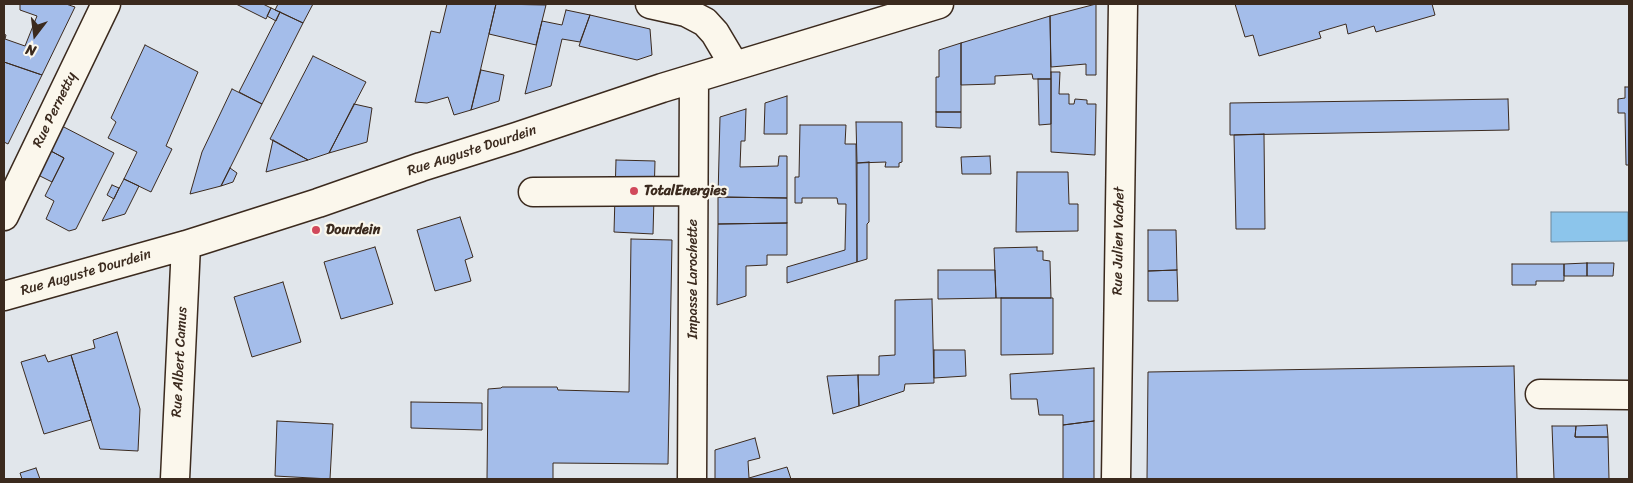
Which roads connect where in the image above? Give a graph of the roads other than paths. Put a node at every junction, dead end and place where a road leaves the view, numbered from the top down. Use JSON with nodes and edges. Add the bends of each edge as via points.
{"nodes":[{"id":1,"x":106,"y":4,"type":"edge"},
{"id":2,"x":650,"y":4,"type":"edge"},
{"id":3,"x":939,"y":4,"type":"edge"},
{"id":4,"x":1123,"y":4,"type":"edge"},
{"id":5,"x":734,"y":65,"type":"junction"},
{"id":6,"x":694,"y":79,"type":"junction"},
{"id":7,"x":694,"y":191,"type":"junction"},
{"id":8,"x":533,"y":192,"type":"dead end"},
{"id":9,"x":4,"y":216,"type":"edge"},
{"id":10,"x":186,"y":245,"type":"junction"},
{"id":11,"x":4,"y":296,"type":"edge"},
{"id":12,"x":1540,"y":394,"type":"dead end"},
{"id":13,"x":1629,"y":395,"type":"edge"},
{"id":14,"x":175,"y":479,"type":"edge"},
{"id":15,"x":692,"y":479,"type":"edge"},
{"id":16,"x":1116,"y":479,"type":"edge"}],
"edges":[{"from":1,"to":9,"type":"street","name":"Rue Pernetty"},
{"from":2,"to":5,"type":"street","via":[[686,12],[705,22]]},
{"from":3,"to":5,"type":"street","name":"Rue Auguste Dourdein"},
{"from":4,"to":16,"type":"street","name":"Rue Julien Vachet"},
{"from":5,"to":6,"type":"street","name":"Rue Auguste Dourdein"},
{"from":6,"to":7,"type":"street","name":"Impasse Larochette"},
{"from":6,"to":10,"type":"street","name":"Rue Auguste Dourdein"},
{"from":7,"to":8,"type":"street"},
{"from":7,"to":15,"type":"street","name":"Impasse Larochette"},
{"from":10,"to":11,"type":"street","name":"Rue Auguste Dourdein"},
{"from":10,"to":14,"type":"street","name":"Rue Albert Camus"},
{"from":12,"to":13,"type":"street"}]}
